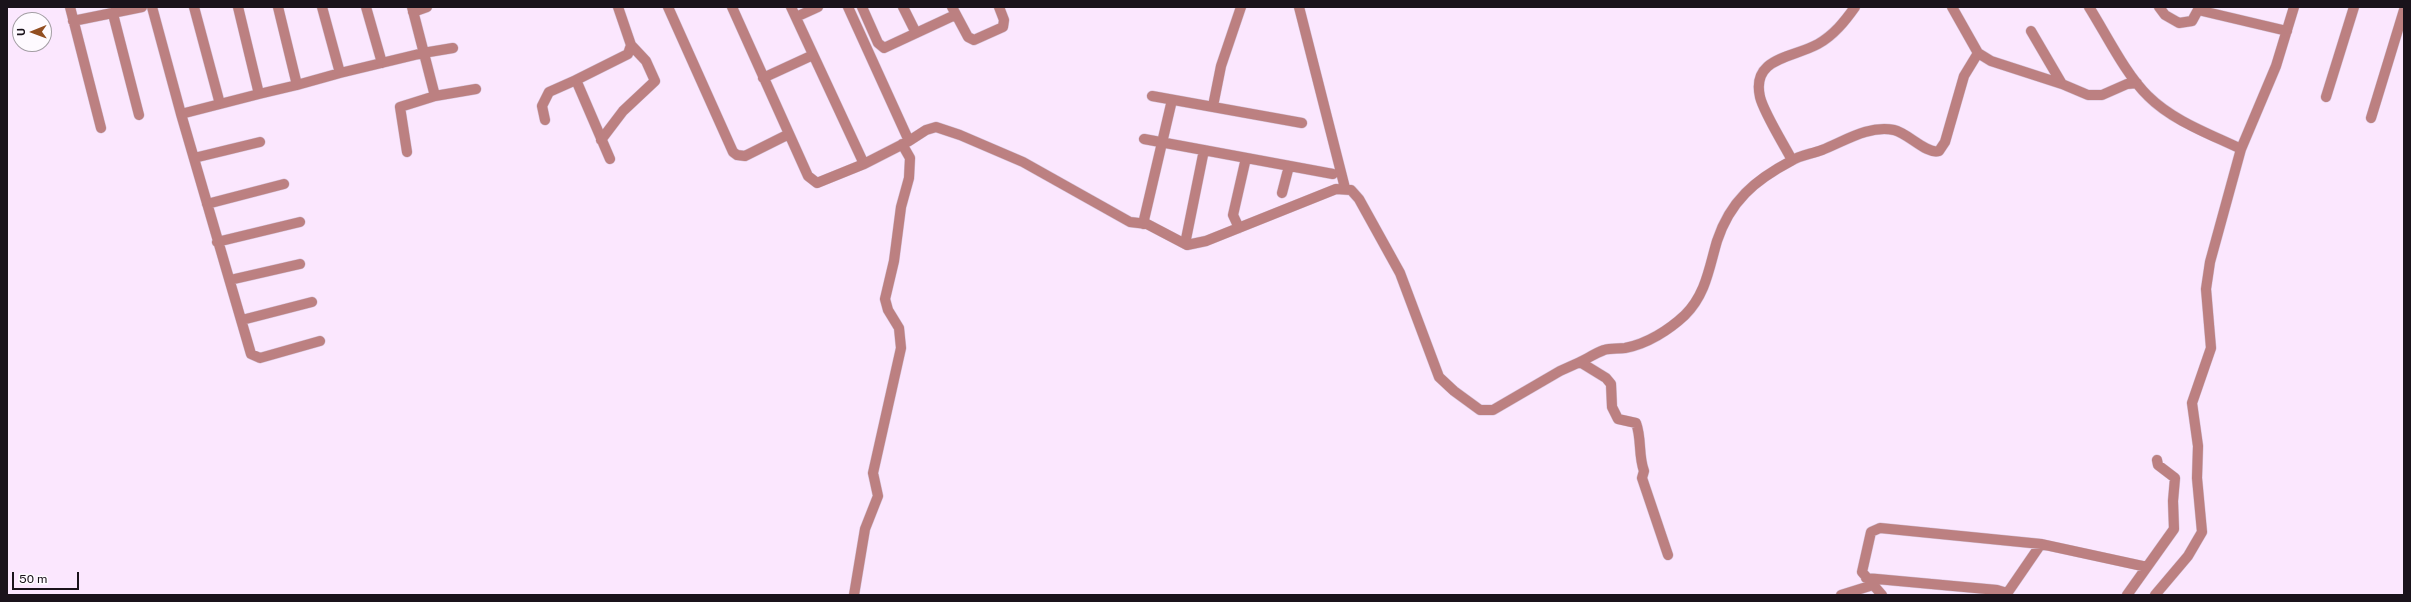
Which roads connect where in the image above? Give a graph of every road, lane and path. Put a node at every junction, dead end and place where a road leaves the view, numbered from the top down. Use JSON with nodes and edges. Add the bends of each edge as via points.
{"nodes":[{"id":1,"x":70,"y":7,"type":"edge"},
{"id":2,"x":142,"y":7,"type":"edge"},
{"id":3,"x":152,"y":7,"type":"edge"},
{"id":4,"x":194,"y":7,"type":"edge"},
{"id":5,"x":238,"y":7,"type":"edge"},
{"id":6,"x":278,"y":7,"type":"edge"},
{"id":7,"x":322,"y":7,"type":"edge"},
{"id":8,"x":366,"y":7,"type":"edge"},
{"id":9,"x":427,"y":7,"type":"edge"},
{"id":10,"x":618,"y":7,"type":"edge"},
{"id":11,"x":668,"y":7,"type":"edge"},
{"id":12,"x":732,"y":7,"type":"edge"},
{"id":13,"x":792,"y":7,"type":"edge"},
{"id":14,"x":818,"y":7,"type":"edge"},
{"id":15,"x":848,"y":7,"type":"edge"},
{"id":16,"x":862,"y":7,"type":"edge"},
{"id":17,"x":903,"y":7,"type":"edge"},
{"id":18,"x":999,"y":7,"type":"edge"},
{"id":19,"x":1241,"y":7,"type":"edge"},
{"id":20,"x":1299,"y":7,"type":"edge"},
{"id":21,"x":1855,"y":7,"type":"edge"},
{"id":22,"x":1952,"y":7,"type":"edge"},
{"id":23,"x":2089,"y":7,"type":"edge"},
{"id":24,"x":2159,"y":7,"type":"edge"},
{"id":25,"x":2294,"y":7,"type":"edge"},
{"id":26,"x":2354,"y":7,"type":"edge"},
{"id":27,"x":2197,"y":9,"type":"edge"},
{"id":28,"x":412,"y":10,"type":"edge"},
{"id":29,"x":2404,"y":10,"type":"edge"},
{"id":30,"x":953,"y":11,"type":"edge"},
{"id":31,"x":113,"y":14,"type":"junction"},
{"id":32,"x":796,"y":17,"type":"junction"},
{"id":33,"x":73,"y":21,"type":"junction"},
{"id":34,"x":2031,"y":31,"type":"dead end"},
{"id":35,"x":2287,"y":31,"type":"junction"},
{"id":36,"x":916,"y":33,"type":"junction"},
{"id":37,"x":631,"y":44,"type":"junction"},
{"id":38,"x":452,"y":48,"type":"dead end"},
{"id":39,"x":423,"y":53,"type":"junction"},
{"id":40,"x":1978,"y":53,"type":"junction"},
{"id":41,"x":813,"y":55,"type":"junction"},
{"id":42,"x":382,"y":63,"type":"junction"},
{"id":43,"x":340,"y":73,"type":"junction"},
{"id":44,"x":763,"y":78,"type":"junction"},
{"id":45,"x":576,"y":80,"type":"junction"},
{"id":46,"x":2137,"y":83,"type":"junction"},
{"id":47,"x":2062,"y":84,"type":"junction"},
{"id":48,"x":297,"y":85,"type":"junction"},
{"id":49,"x":476,"y":89,"type":"dead end"},
{"id":50,"x":259,"y":94,"type":"junction"},
{"id":51,"x":435,"y":96,"type":"junction"},
{"id":52,"x":1152,"y":96,"type":"dead end"},
{"id":53,"x":2326,"y":97,"type":"dead end"},
{"id":54,"x":1172,"y":100,"type":"junction"},
{"id":55,"x":220,"y":104,"type":"junction"},
{"id":56,"x":1213,"y":106,"type":"junction"},
{"id":57,"x":181,"y":114,"type":"junction"},
{"id":58,"x":139,"y":115,"type":"dead end"},
{"id":59,"x":2371,"y":118,"type":"dead end"},
{"id":60,"x":545,"y":120,"type":"dead end"},
{"id":61,"x":1302,"y":123,"type":"dead end"},
{"id":62,"x":101,"y":128,"type":"dead end"},
{"id":63,"x":789,"y":134,"type":"junction"},
{"id":64,"x":1144,"y":139,"type":"dead end"},
{"id":65,"x":601,"y":140,"type":"junction"},
{"id":66,"x":260,"y":142,"type":"dead end"},
{"id":67,"x":906,"y":142,"type":"junction"},
{"id":68,"x":1162,"y":142,"type":"junction"},
{"id":69,"x":2241,"y":149,"type":"junction"},
{"id":70,"x":1204,"y":150,"type":"junction"},
{"id":71,"x":407,"y":152,"type":"dead end"},
{"id":72,"x":194,"y":158,"type":"junction"},
{"id":73,"x":1246,"y":158,"type":"junction"},
{"id":74,"x":610,"y":159,"type":"dead end"},
{"id":75,"x":1792,"y":160,"type":"junction"},
{"id":76,"x":864,"y":164,"type":"junction"},
{"id":77,"x":1289,"y":166,"type":"junction"},
{"id":78,"x":1333,"y":174,"type":"dead end"},
{"id":79,"x":284,"y":184,"type":"dead end"},
{"id":80,"x":1346,"y":188,"type":"junction"},
{"id":81,"x":1282,"y":193,"type":"dead end"},
{"id":82,"x":207,"y":204,"type":"junction"},
{"id":83,"x":300,"y":222,"type":"dead end"},
{"id":84,"x":1144,"y":224,"type":"junction"},
{"id":85,"x":1239,"y":228,"type":"junction"},
{"id":86,"x":217,"y":242,"type":"junction"},
{"id":87,"x":1185,"y":244,"type":"junction"},
{"id":88,"x":300,"y":264,"type":"dead end"},
{"id":89,"x":230,"y":280,"type":"junction"},
{"id":90,"x":312,"y":302,"type":"dead end"},
{"id":91,"x":242,"y":320,"type":"junction"},
{"id":92,"x":320,"y":341,"type":"dead end"},
{"id":93,"x":1580,"y":362,"type":"junction"},
{"id":94,"x":2157,"y":460,"type":"dead end"},
{"id":95,"x":2041,"y":544,"type":"junction"},
{"id":96,"x":1668,"y":556,"type":"dead end"},
{"id":97,"x":2147,"y":566,"type":"junction"},
{"id":98,"x":1870,"y":582,"type":"junction"},
{"id":99,"x":2006,"y":594,"type":"edge"},
{"id":100,"x":854,"y":595,"type":"edge"},
{"id":101,"x":1841,"y":595,"type":"edge"},
{"id":102,"x":1882,"y":595,"type":"edge"},
{"id":103,"x":2127,"y":595,"type":"edge"},
{"id":104,"x":2155,"y":595,"type":"edge"}],
"edges":[{"from":1,"to":33,"type":"street"},
{"from":2,"to":31,"type":"street"},
{"from":3,"to":57,"type":"street"},
{"from":4,"to":55,"type":"street"},
{"from":5,"to":50,"type":"street"},
{"from":6,"to":48,"type":"street"},
{"from":7,"to":43,"type":"street"},
{"from":8,"to":42,"type":"street"},
{"from":9,"to":28,"type":"street"},
{"from":10,"to":37,"type":"street"},
{"from":11,"to":63,"type":"street","via":[[733,152],[737,156],[745,156]]},
{"from":12,"to":44,"type":"street"},
{"from":13,"to":32,"type":"street"},
{"from":14,"to":32,"type":"street"},
{"from":15,"to":67,"type":"street"},
{"from":16,"to":36,"type":"street","via":[[882,47],[888,47]]},
{"from":17,"to":36,"type":"street"},
{"from":18,"to":30,"type":"street","via":[[1004,20],[1003,27],[974,40],[968,37]]},
{"from":19,"to":56,"type":"street","via":[[1221,66]]},
{"from":20,"to":80,"type":"street"},
{"from":21,"to":75,"type":"street","via":[[1833,34],[1818,44],[1767,66],[1760,74],[1760,98]]},
{"from":22,"to":40,"type":"street"},
{"from":23,"to":46,"type":"street"},
{"from":24,"to":27,"type":"street","via":[[2165,15],[2179,23],[2192,21]]},
{"from":25,"to":35,"type":"street"},
{"from":26,"to":53,"type":"street"},
{"from":27,"to":35,"type":"street"},
{"from":28,"to":39,"type":"street"},
{"from":29,"to":59,"type":"street"},
{"from":30,"to":36,"type":"street"},
{"from":31,"to":33,"type":"street"},
{"from":31,"to":58,"type":"street"},
{"from":32,"to":41,"type":"street"},
{"from":33,"to":62,"type":"street"},
{"from":34,"to":47,"type":"street"},
{"from":35,"to":69,"type":"street","via":[[2276,66]]},
{"from":37,"to":45,"type":"street","via":[[628,54]]},
{"from":37,"to":65,"type":"street","via":[[646,61],[655,81],[622,111]]},
{"from":38,"to":39,"type":"street"},
{"from":39,"to":42,"type":"street"},
{"from":39,"to":51,"type":"street"},
{"from":40,"to":47,"type":"street","via":[[1991,61]]},
{"from":40,"to":75,"type":"street","via":[[1964,76],[1944,142],[1937,152],[1924,148],[1909,136],[1894,130],[1880,130],[1853,135],[1823,150]]},
{"from":41,"to":44,"type":"street"},
{"from":41,"to":76,"type":"street"},
{"from":42,"to":43,"type":"street"},
{"from":43,"to":48,"type":"street"},
{"from":44,"to":63,"type":"street"},
{"from":45,"to":60,"type":"street","via":[[549,92],[542,106]]},
{"from":45,"to":65,"type":"street"},
{"from":46,"to":47,"type":"street","via":[[2127,84],[2096,96]]},
{"from":46,"to":69,"type":"street","via":[[2148,96],[2174,116]]},
{"from":48,"to":50,"type":"street"},
{"from":49,"to":51,"type":"street"},
{"from":50,"to":55,"type":"street"},
{"from":51,"to":71,"type":"street","via":[[400,107]]},
{"from":52,"to":54,"type":"street"},
{"from":54,"to":56,"type":"street"},
{"from":54,"to":68,"type":"street"},
{"from":55,"to":57,"type":"street"},
{"from":56,"to":61,"type":"street"},
{"from":57,"to":72,"type":"street"},
{"from":63,"to":76,"type":"street","via":[[813,182],[822,182]]},
{"from":64,"to":68,"type":"street"},
{"from":65,"to":74,"type":"street"},
{"from":66,"to":72,"type":"street"},
{"from":67,"to":76,"type":"street"},
{"from":67,"to":84,"type":"street","via":[[926,130],[940,127],[1023,162],[1130,222]]},
{"from":67,"to":100,"type":"street","via":[[910,167],[900,207],[894,262],[885,299],[888,310],[899,328],[901,348],[873,473],[878,496],[866,528]]},
{"from":68,"to":70,"type":"street"},
{"from":68,"to":84,"type":"street"},
{"from":69,"to":104,"type":"street","via":[[2210,262],[2206,289],[2211,348],[2192,403],[2198,446],[2197,478],[2202,532],[2188,556]]},
{"from":70,"to":73,"type":"street"},
{"from":70,"to":87,"type":"street"},
{"from":72,"to":82,"type":"street"},
{"from":73,"to":77,"type":"street"},
{"from":73,"to":85,"type":"street","via":[[1233,215]]},
{"from":75,"to":93,"type":"street","via":[[1750,186],[1731,210],[1718,239],[1701,296],[1685,315],[1645,343],[1606,349]]},
{"from":77,"to":78,"type":"street"},
{"from":77,"to":81,"type":"street"},
{"from":79,"to":82,"type":"street"},
{"from":80,"to":85,"type":"street","via":[[1336,189]]},
{"from":80,"to":93,"type":"street","via":[[1359,199],[1400,272],[1439,377],[1454,391],[1480,410],[1493,410]]},
{"from":82,"to":86,"type":"street"},
{"from":83,"to":86,"type":"street"},
{"from":84,"to":87,"type":"street","via":[[1155,227]]},
{"from":85,"to":87,"type":"street","via":[[1206,241]]},
{"from":86,"to":89,"type":"street"},
{"from":88,"to":89,"type":"street"},
{"from":89,"to":91,"type":"street"},
{"from":90,"to":91,"type":"street"},
{"from":91,"to":92,"type":"street","via":[[251,354],[255,357],[260,358]]},
{"from":93,"to":96,"type":"street","via":[[1611,384],[1612,408],[1618,419],[1636,423],[1639,459],[1644,471],[1642,478]]},
{"from":94,"to":97,"type":"street","via":[[2158,465],[2175,478],[2172,501],[2175,524]]},
{"from":95,"to":97,"type":"street"},
{"from":95,"to":98,"type":"street","via":[[1880,528],[1871,532],[1862,572]]},
{"from":95,"to":99,"type":"street"},
{"from":97,"to":103,"type":"street"},
{"from":98,"to":99,"type":"street","via":[[1998,590]]},
{"from":98,"to":101,"type":"street"},
{"from":98,"to":102,"type":"street"}]}
